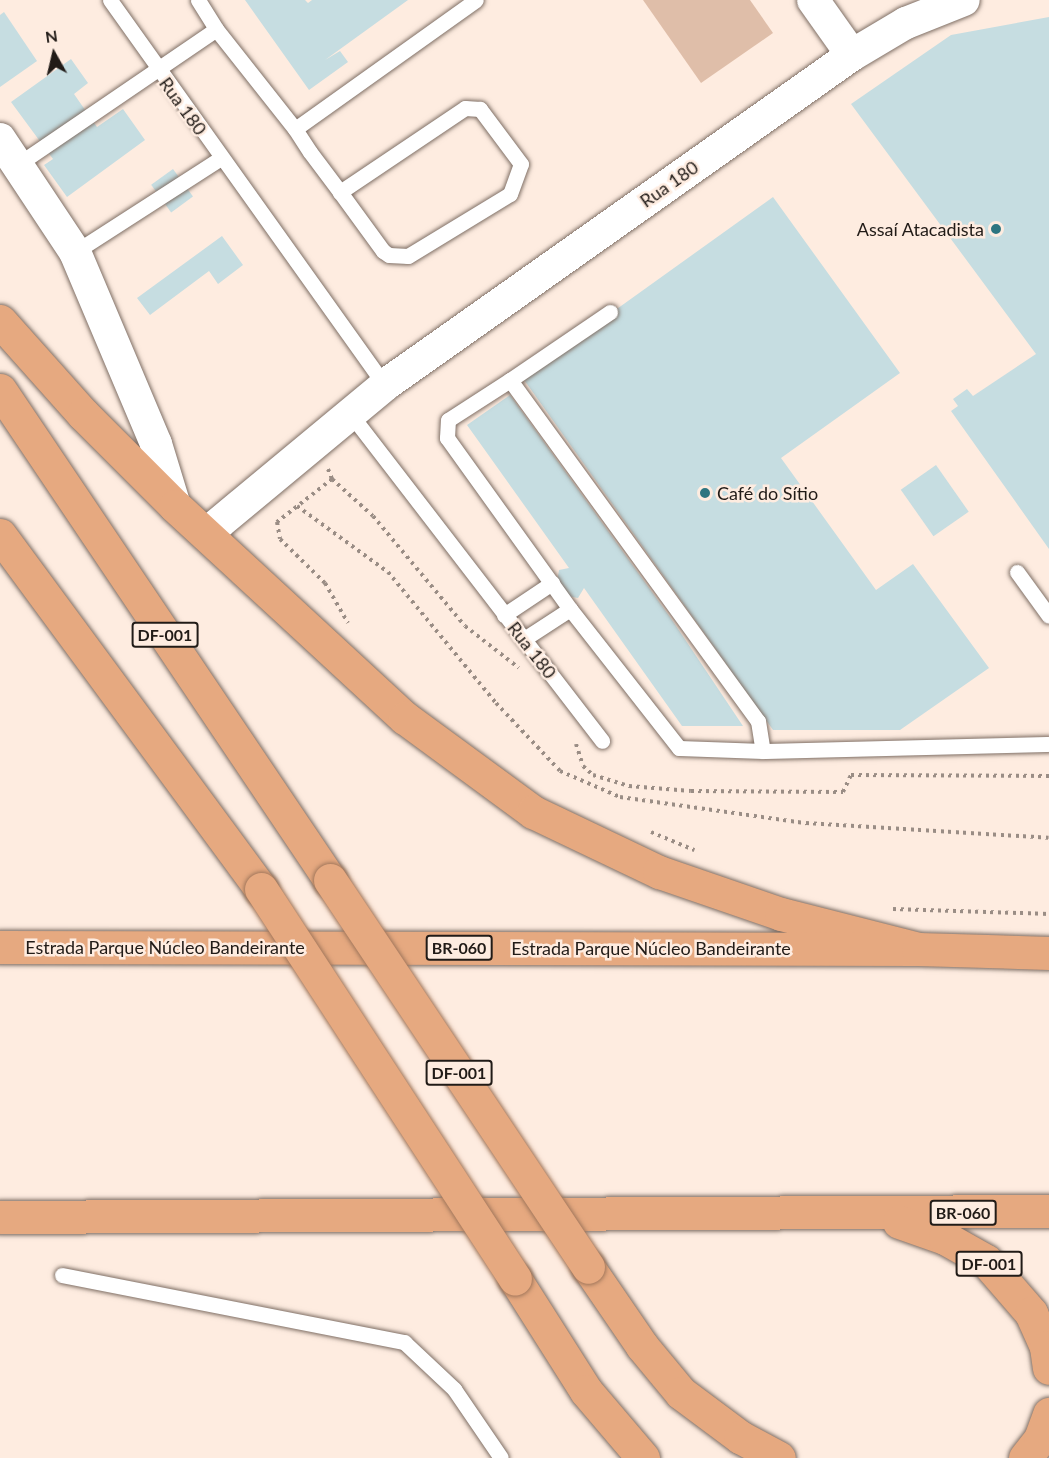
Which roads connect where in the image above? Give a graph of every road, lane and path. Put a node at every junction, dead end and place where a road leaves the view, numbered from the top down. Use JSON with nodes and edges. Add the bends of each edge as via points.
{"nodes":[{"id":1,"x":110,"y":0,"type":"edge"},
{"id":2,"x":198,"y":0,"type":"edge"},
{"id":3,"x":476,"y":0,"type":"edge"},
{"id":4,"x":813,"y":0,"type":"edge"},
{"id":5,"x":964,"y":0,"type":"edge"},
{"id":6,"x":216,"y":29,"type":"junction"},
{"id":7,"x":852,"y":55,"type":"junction"},
{"id":8,"x":158,"y":71,"type":"junction"},
{"id":9,"x":295,"y":129,"type":"junction"},
{"id":10,"x":0,"y":139,"type":"edge"},
{"id":11,"x":221,"y":158,"type":"junction"},
{"id":12,"x":17,"y":165,"type":"junction"},
{"id":13,"x":340,"y":192,"type":"junction"},
{"id":14,"x":75,"y":252,"type":"junction"},
{"id":15,"x":610,"y":312,"type":"dead end"},
{"id":16,"x":0,"y":321,"type":"edge"},
{"id":17,"x":510,"y":380,"type":"junction"},
{"id":18,"x":385,"y":385,"type":"junction"},
{"id":19,"x":0,"y":390,"type":"edge"},
{"id":20,"x":352,"y":416,"type":"junction"},
{"id":21,"x":319,"y":443,"type":"junction"},
{"id":22,"x":332,"y":479,"type":"junction"},
{"id":23,"x":175,"y":506,"type":"junction"},
{"id":24,"x":207,"y":533,"type":"junction"},
{"id":25,"x":0,"y":535,"type":"edge"},
{"id":26,"x":1017,"y":572,"type":"dead end"},
{"id":27,"x":552,"y":583,"type":"junction"},
{"id":28,"x":570,"y":609,"type":"junction"},
{"id":29,"x":504,"y":615,"type":"junction"},
{"id":30,"x":1049,"y":615,"type":"edge"},
{"id":31,"x":350,"y":631,"type":"dead end"},
{"id":32,"x":529,"y":646,"type":"junction"},
{"id":33,"x":602,"y":741,"type":"dead end"},
{"id":34,"x":1049,"y":744,"type":"edge"},
{"id":35,"x":764,"y":751,"type":"junction"},
{"id":36,"x":648,"y":831,"type":"dead end"},
{"id":37,"x":703,"y":856,"type":"dead end"},
{"id":38,"x":886,"y":909,"type":"dead end"},
{"id":39,"x":1049,"y":914,"type":"edge"},
{"id":40,"x":0,"y":947,"type":"edge"},
{"id":41,"x":918,"y":949,"type":"junction"},
{"id":42,"x":1049,"y":953,"type":"edge"},
{"id":43,"x":1049,"y":1211,"type":"edge"},
{"id":44,"x":877,"y":1214,"type":"junction"},
{"id":45,"x":0,"y":1217,"type":"edge"},
{"id":46,"x":62,"y":1275,"type":"dead end"},
{"id":47,"x":1049,"y":1368,"type":"edge"},
{"id":48,"x":1049,"y":1414,"type":"edge"},
{"id":49,"x":501,"y":1458,"type":"edge"},
{"id":50,"x":643,"y":1458,"type":"edge"},
{"id":51,"x":779,"y":1458,"type":"edge"},
{"id":52,"x":1025,"y":1458,"type":"edge"}],
"edges":[{"from":1,"to":8,"type":"lane","name":"Rua 180"},
{"from":2,"to":6,"type":"lane"},
{"from":3,"to":9,"type":"lane"},
{"from":4,"to":7,"type":"street"},
{"from":5,"to":7,"type":"street","name":"Rua 180","via":[[906,23]]},
{"from":6,"to":8,"type":"lane"},
{"from":6,"to":9,"type":"lane"},
{"from":7,"to":18,"type":"street","name":"Rua 180"},
{"from":8,"to":11,"type":"lane","name":"Rua 180"},
{"from":8,"to":12,"type":"lane"},
{"from":9,"to":13,"type":"lane"},
{"from":10,"to":12,"type":"street"},
{"from":11,"to":14,"type":"lane"},
{"from":11,"to":18,"type":"lane","name":"Rua 180"},
{"from":12,"to":14,"type":"street"},
{"from":13,"to":13,"type":"lane","via":[[383,251],[408,256],[510,194],[521,164],[480,109],[465,108]]},
{"from":14,"to":23,"type":"street","via":[[156,444]]},
{"from":15,"to":17,"type":"lane"},
{"from":16,"to":23,"type":"highway","via":[[83,414]]},
{"from":17,"to":27,"type":"lane","via":[[448,420],[447,438]]},
{"from":17,"to":35,"type":"lane","via":[[759,721]]},
{"from":18,"to":20,"type":"street","name":"Rua 180"},
{"from":19,"to":51,"type":"highway","number":"DF-001","bridge":true,"via":[[642,1347],[681,1393],[740,1437]]},
{"from":20,"to":21,"type":"street","name":"Rua 180"},
{"from":20,"to":29,"type":"lane","name":"Rua 180"},
{"from":21,"to":22,"type":"path"},
{"from":21,"to":24,"type":"street","name":"Rua 180"},
{"from":22,"to":31,"type":"path","via":[[277,522],[280,539],[325,583],[345,614]]},
{"from":22,"to":32,"type":"path","via":[[373,516],[465,626],[517,670]]},
{"from":23,"to":24,"type":"highway"},
{"from":24,"to":41,"type":"highway","via":[[405,718],[533,812],[659,872],[781,914]]},
{"from":25,"to":50,"type":"highway","bridge":true,"via":[[261,889],[586,1391]]},
{"from":26,"to":30,"type":"lane"},
{"from":27,"to":28,"type":"lane"},
{"from":27,"to":29,"type":"lane"},
{"from":28,"to":32,"type":"lane"},
{"from":28,"to":35,"type":"lane","via":[[679,748]]},
{"from":29,"to":32,"type":"lane","name":"Rua 180"},
{"from":32,"to":33,"type":"lane","name":"Rua 180"},
{"from":34,"to":35,"type":"lane"},
{"from":36,"to":37,"type":"path","via":[[687,844]]},
{"from":38,"to":39,"type":"path"},
{"from":40,"to":41,"type":"highway","name":"Estrada Parque Núcleo Bandeirante","number":"BR-060"},
{"from":41,"to":42,"type":"highway","name":"Estrada Parque Núcleo Bandeirante","number":"BR-060"},
{"from":43,"to":44,"type":"highway","number":"BR-060"},
{"from":44,"to":45,"type":"highway","number":"BR-060"},
{"from":44,"to":47,"type":"highway","number":"DF-001","via":[[945,1238],[986,1261],[1031,1313],[1046,1347]]},
{"from":46,"to":49,"type":"lane","via":[[404,1342],[454,1389]]},
{"from":48,"to":52,"type":"highway","via":[[1040,1439]]}]}
